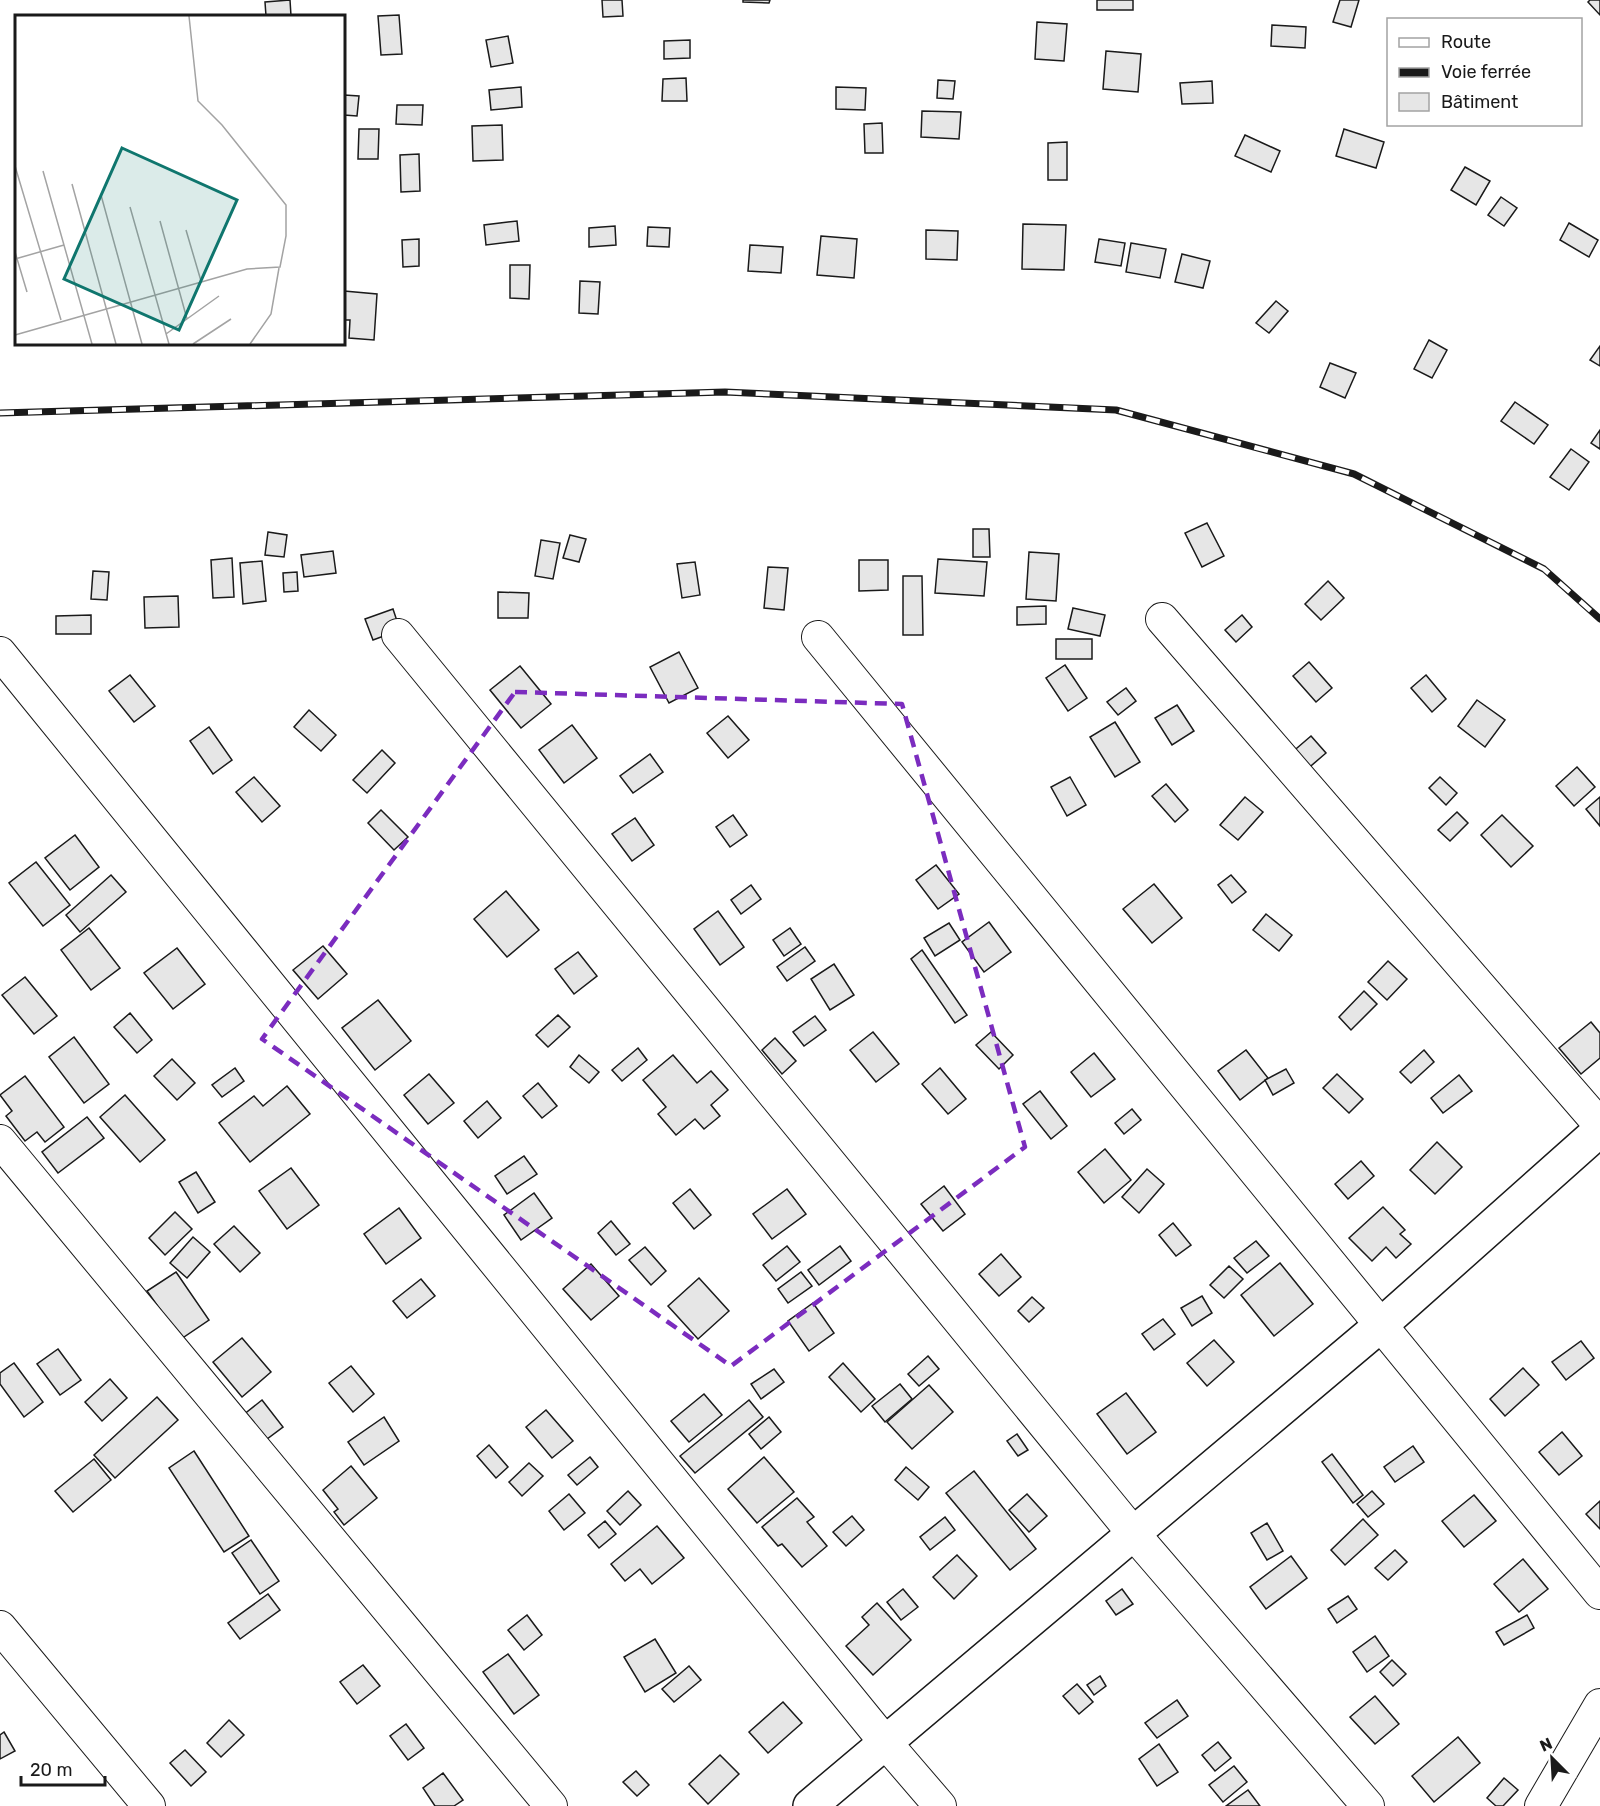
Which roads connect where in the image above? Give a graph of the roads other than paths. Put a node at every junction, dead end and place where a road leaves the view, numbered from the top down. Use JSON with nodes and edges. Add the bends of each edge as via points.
{"nodes":[{"id":1,"x":1162,"y":619,"type":"dead end"},
{"id":2,"x":398,"y":635,"type":"dead end"},
{"id":3,"x":818,"y":637,"type":"dead end"},
{"id":4,"x":0,"y":653,"type":"edge"},
{"id":5,"x":1600,"y":1125,"type":"edge"},
{"id":6,"x":1600,"y":1130,"type":"edge"},
{"id":7,"x":0,"y":1141,"type":"edge"},
{"id":8,"x":1381,"y":1325,"type":"junction"},
{"id":9,"x":1133,"y":1533,"type":"junction"},
{"id":10,"x":1600,"y":1593,"type":"edge"},
{"id":11,"x":0,"y":1627,"type":"edge"},
{"id":12,"x":1600,"y":1706,"type":"edge"},
{"id":13,"x":885,"y":1743,"type":"junction"},
{"id":14,"x":148,"y":1806,"type":"edge"},
{"id":15,"x":551,"y":1806,"type":"edge"},
{"id":16,"x":810,"y":1806,"type":"edge"},
{"id":17,"x":940,"y":1806,"type":"edge"},
{"id":18,"x":1368,"y":1806,"type":"edge"},
{"id":19,"x":1540,"y":1806,"type":"edge"}],
"edges":[{"from":1,"to":5,"type":"street"},
{"from":2,"to":9,"type":"street"},
{"from":3,"to":8,"type":"street"},
{"from":4,"to":13,"type":"street"},
{"from":6,"to":8,"type":"highway"},
{"from":7,"to":15,"type":"street"},
{"from":8,"to":9,"type":"highway"},
{"from":8,"to":10,"type":"street"},
{"from":9,"to":13,"type":"highway"},
{"from":9,"to":18,"type":"street"},
{"from":11,"to":14,"type":"street"},
{"from":12,"to":19,"type":"street"},
{"from":13,"to":16,"type":"highway"},
{"from":13,"to":17,"type":"street"}]}
